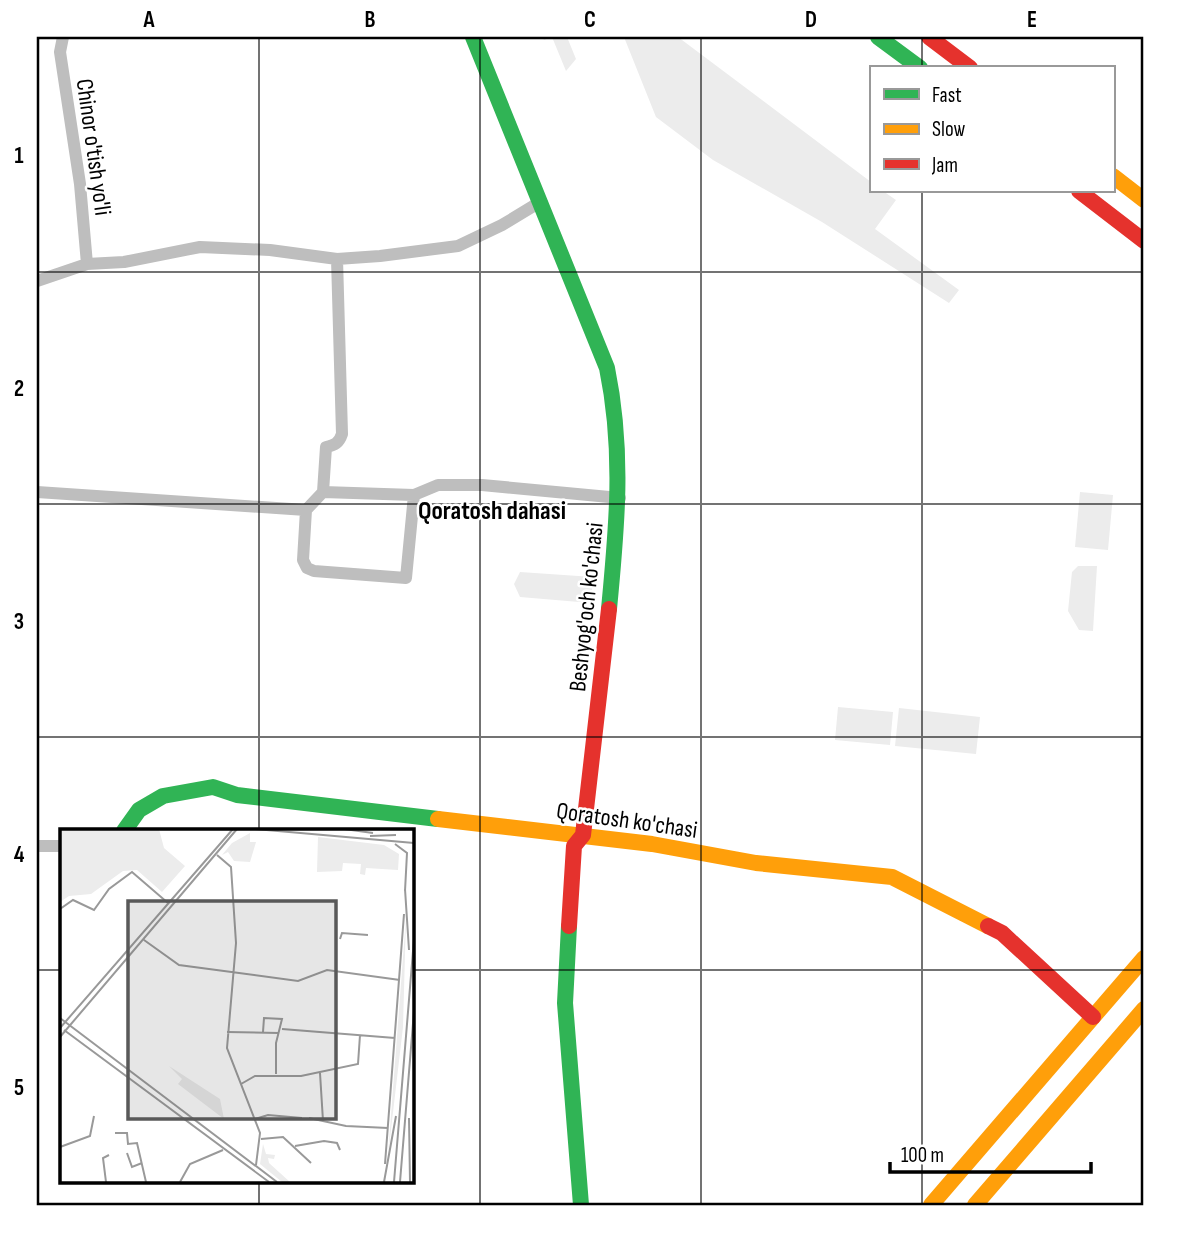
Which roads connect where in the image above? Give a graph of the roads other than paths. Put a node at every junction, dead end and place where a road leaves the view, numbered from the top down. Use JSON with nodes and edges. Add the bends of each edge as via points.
{"nodes":[{"id":1,"x":63,"y":37,"type":"edge"},
{"id":2,"x":472,"y":37,"type":"edge"},
{"id":3,"x":878,"y":37,"type":"edge"},
{"id":4,"x":929,"y":37,"type":"edge"},
{"id":5,"x":917,"y":66,"type":"edge"},
{"id":6,"x":967,"y":66,"type":"edge"},
{"id":7,"x":1114,"y":177,"type":"edge"},
{"id":8,"x":1080,"y":192,"type":"edge"},
{"id":9,"x":1144,"y":200,"type":"edge"},
{"id":10,"x":540,"y":202,"type":"junction"},
{"id":11,"x":1144,"y":240,"type":"edge"},
{"id":12,"x":337,"y":259,"type":"junction"},
{"id":13,"x":87,"y":264,"type":"junction"},
{"id":14,"x":37,"y":281,"type":"edge"},
{"id":15,"x":37,"y":492,"type":"edge"},
{"id":16,"x":323,"y":492,"type":"junction"},
{"id":17,"x":414,"y":495,"type":"junction"},
{"id":18,"x":620,"y":498,"type":"junction"},
{"id":19,"x":306,"y":510,"type":"junction"},
{"id":20,"x":125,"y":829,"type":"edge"},
{"id":21,"x":583,"y":835,"type":"junction"},
{"id":22,"x":37,"y":846,"type":"edge"},
{"id":23,"x":60,"y":846,"type":"edge"},
{"id":24,"x":1144,"y":958,"type":"edge"},
{"id":25,"x":1144,"y":1009,"type":"edge"},
{"id":26,"x":1093,"y":1017,"type":"junction"},
{"id":27,"x":979,"y":1174,"type":"junction"},
{"id":28,"x":581,"y":1205,"type":"edge"},
{"id":29,"x":931,"y":1205,"type":"edge"},
{"id":30,"x":975,"y":1205,"type":"edge"}],
"edges":[{"from":1,"to":13,"type":"street","name":"Chinor o'tish yo'li","via":[[60,51]]},
{"from":2,"to":10,"type":"street","name":"Beshyog'och ko'chasi"},
{"from":3,"to":5,"type":"street"},
{"from":4,"to":6,"type":"street"},
{"from":7,"to":9,"type":"street"},
{"from":8,"to":11,"type":"street"},
{"from":10,"to":12,"type":"street","via":[[458,246]]},
{"from":10,"to":18,"type":"street","name":"Beshyog'och ko'chasi","via":[[607,368],[616,403]]},
{"from":12,"to":13,"type":"street","via":[[200,247],[124,262]]},
{"from":12,"to":16,"type":"street","via":[[342,434],[326,447]]},
{"from":13,"to":14,"type":"street"},
{"from":15,"to":19,"type":"street"},
{"from":16,"to":17,"type":"street"},
{"from":16,"to":19,"type":"street"},
{"from":17,"to":18,"type":"street","via":[[438,485],[471,485]]},
{"from":17,"to":19,"type":"street","via":[[406,578],[307,568],[303,560]]},
{"from":18,"to":21,"type":"street","name":"Beshyog'och ko'chasi"},
{"from":20,"to":21,"type":"street","name":"Qoratosh ko'chasi","via":[[150,801],[213,788],[237,795]]},
{"from":21,"to":26,"type":"street","name":"Qoratosh ko'chasi","via":[[755,863],[892,877],[1002,933]]},
{"from":21,"to":28,"type":"street","name":"Beshyog'och ko'chasi","via":[[574,846],[565,1003]]},
{"from":22,"to":23,"type":"street"},
{"from":24,"to":26,"type":"street"},
{"from":25,"to":27,"type":"street"},
{"from":26,"to":27,"type":"street"},
{"from":27,"to":29,"type":"street"},
{"from":27,"to":30,"type":"street"}]}
